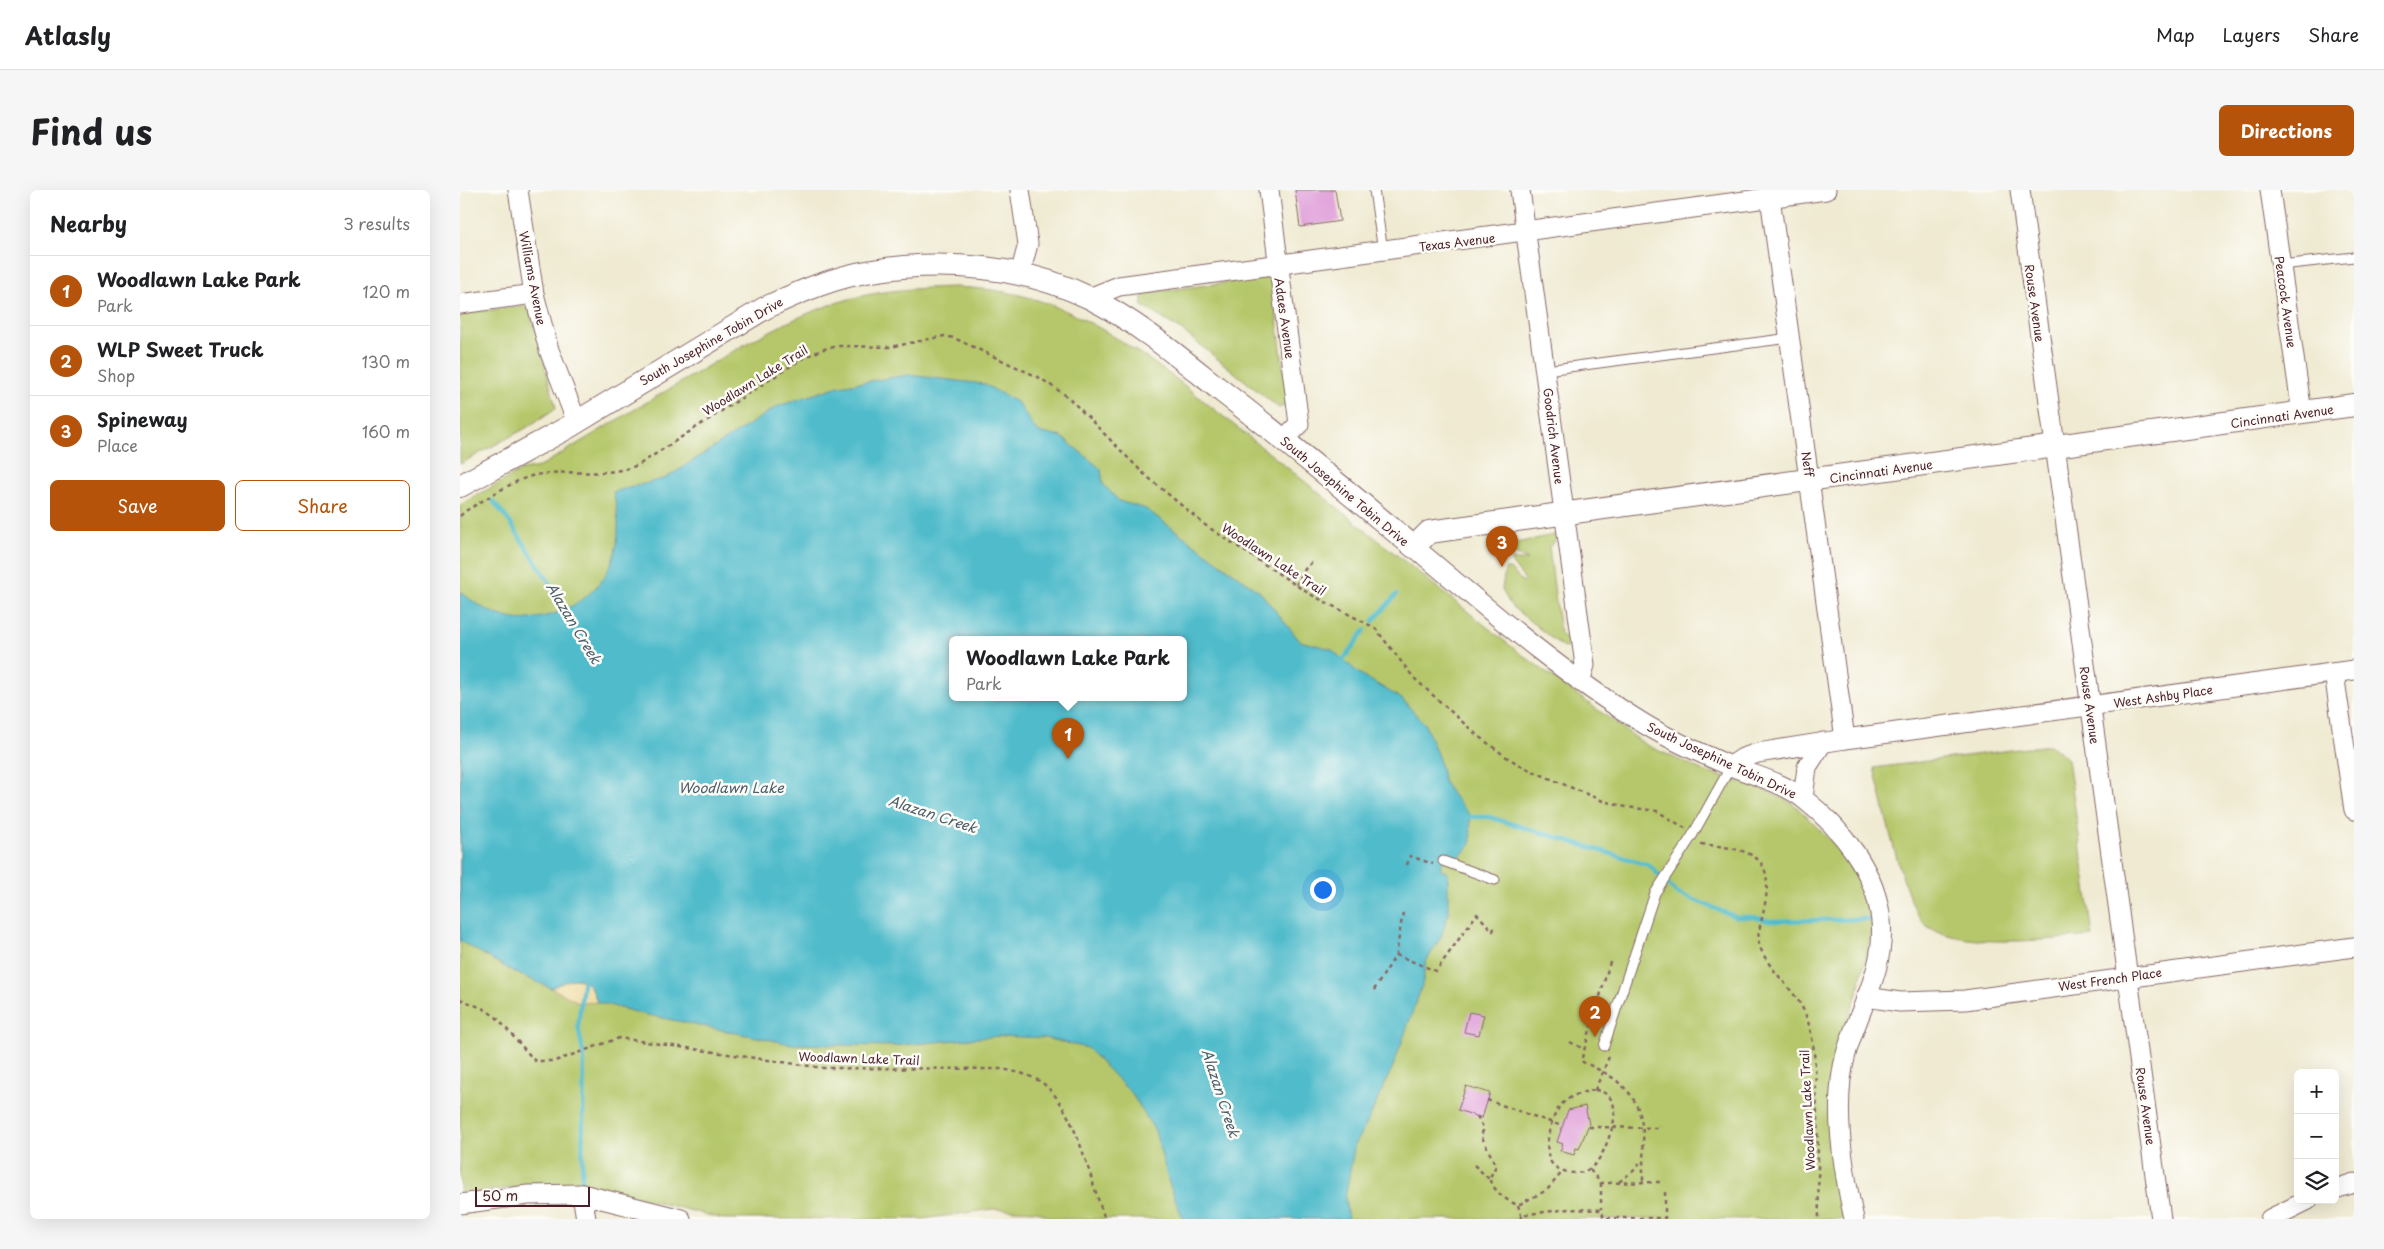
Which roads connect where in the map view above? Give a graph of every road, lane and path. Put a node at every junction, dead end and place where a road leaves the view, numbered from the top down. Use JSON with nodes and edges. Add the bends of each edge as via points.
{"nodes":[{"id":1,"x":518,"y":190,"type":"edge"},
{"id":2,"x":1020,"y":190,"type":"edge"},
{"id":3,"x":1269,"y":190,"type":"edge"},
{"id":4,"x":1374,"y":190,"type":"edge"},
{"id":5,"x":1520,"y":190,"type":"edge"},
{"id":6,"x":1826,"y":190,"type":"edge"},
{"id":7,"x":2020,"y":190,"type":"edge"},
{"id":8,"x":2270,"y":190,"type":"edge"},
{"id":9,"x":1770,"y":194,"type":"edge"},
{"id":10,"x":1527,"y":232,"type":"junction"},
{"id":11,"x":1383,"y":251,"type":"junction"},
{"id":12,"x":2354,"y":256,"type":"edge"},
{"id":13,"x":2281,"y":265,"type":"junction"},
{"id":14,"x":1279,"y":266,"type":"junction"},
{"id":15,"x":1020,"y":274,"type":"junction"},
{"id":16,"x":534,"y":294,"type":"junction"},
{"id":17,"x":1089,"y":298,"type":"junction"},
{"id":18,"x":460,"y":304,"type":"edge"},
{"id":19,"x":1790,"y":338,"type":"junction"},
{"id":20,"x":1546,"y":370,"type":"junction"},
{"id":21,"x":2354,"y":406,"type":"edge"},
{"id":22,"x":2302,"y":413,"type":"junction"},
{"id":23,"x":572,"y":424,"type":"junction"},
{"id":24,"x":1284,"y":439,"type":"junction"},
{"id":25,"x":2055,"y":447,"type":"junction"},
{"id":26,"x":1810,"y":480,"type":"junction"},
{"id":27,"x":460,"y":486,"type":"edge"},
{"id":28,"x":1564,"y":514,"type":"junction"},
{"id":29,"x":460,"y":516,"type":"edge"},
{"id":30,"x":1414,"y":548,"type":"junction"},
{"id":31,"x":1313,"y":562,"type":"dead end"},
{"id":32,"x":1296,"y":585,"type":"junction"},
{"id":33,"x":2354,"y":670,"type":"edge"},
{"id":34,"x":2334,"y":673,"type":"junction"},
{"id":35,"x":1580,"y":682,"type":"junction"},
{"id":36,"x":2090,"y":706,"type":"junction"},
{"id":37,"x":1845,"y":739,"type":"junction"},
{"id":38,"x":1822,"y":742,"type":"junction"},
{"id":39,"x":1731,"y":766,"type":"junction"},
{"id":40,"x":1803,"y":798,"type":"junction"},
{"id":41,"x":2353,"y":801,"type":"edge"},
{"id":42,"x":1690,"y":839,"type":"junction"},
{"id":43,"x":1445,"y":862,"type":"joint"},
{"id":44,"x":1407,"y":865,"type":"dead end"},
{"id":45,"x":1495,"y":880,"type":"dead end"},
{"id":46,"x":1403,"y":912,"type":"dead end"},
{"id":47,"x":1495,"y":925,"type":"dead end"},
{"id":48,"x":2354,"y":947,"type":"edge"},
{"id":49,"x":1396,"y":955,"type":"junction"},
{"id":50,"x":1610,"y":962,"type":"dead end"},
{"id":51,"x":2128,"y":976,"type":"junction"},
{"id":52,"x":1374,"y":990,"type":"dead end"},
{"id":53,"x":1866,"y":996,"type":"junction"},
{"id":54,"x":460,"y":999,"type":"edge"},
{"id":55,"x":1570,"y":1042,"type":"dead end"},
{"id":56,"x":1584,"y":1049,"type":"junction"},
{"id":57,"x":1607,"y":1049,"type":"joint"},
{"id":58,"x":1602,"y":1072,"type":"junction"},
{"id":59,"x":1595,"y":1090,"type":"junction"},
{"id":60,"x":1487,"y":1100,"type":"dead end"},
{"id":61,"x":1477,"y":1116,"type":"dead end"},
{"id":62,"x":1551,"y":1122,"type":"junction"},
{"id":63,"x":1562,"y":1126,"type":"dead end"},
{"id":64,"x":1660,"y":1126,"type":"dead end"},
{"id":65,"x":1589,"y":1127,"type":"dead end"},
{"id":66,"x":1614,"y":1128,"type":"junction"},
{"id":67,"x":1643,"y":1128,"type":"junction"},
{"id":68,"x":1642,"y":1158,"type":"junction"},
{"id":69,"x":1474,"y":1165,"type":"dead end"},
{"id":70,"x":1590,"y":1170,"type":"junction"},
{"id":71,"x":1564,"y":1171,"type":"junction"},
{"id":72,"x":1489,"y":1179,"type":"junction"},
{"id":73,"x":1643,"y":1182,"type":"junction"},
{"id":74,"x":1662,"y":1182,"type":"dead end"},
{"id":75,"x":1618,"y":1183,"type":"junction"},
{"id":76,"x":2354,"y":1183,"type":"edge"},
{"id":77,"x":1601,"y":1184,"type":"junction"},
{"id":78,"x":2339,"y":1189,"type":"edge"},
{"id":79,"x":1665,"y":1192,"type":"dead end"},
{"id":80,"x":582,"y":1194,"type":"junction"},
{"id":81,"x":460,"y":1204,"type":"edge"},
{"id":82,"x":2300,"y":1204,"type":"edge"},
{"id":83,"x":1518,"y":1205,"type":"junction"},
{"id":84,"x":1601,"y":1210,"type":"junction"},
{"id":85,"x":1521,"y":1215,"type":"junction"},
{"id":86,"x":586,"y":1219,"type":"edge"},
{"id":87,"x":681,"y":1219,"type":"edge"},
{"id":88,"x":1104,"y":1219,"type":"edge"},
{"id":89,"x":1522,"y":1219,"type":"edge"},
{"id":90,"x":1605,"y":1219,"type":"edge"},
{"id":91,"x":1819,"y":1219,"type":"edge"},
{"id":92,"x":1854,"y":1219,"type":"edge"},
{"id":93,"x":2161,"y":1219,"type":"edge"},
{"id":94,"x":2270,"y":1219,"type":"edge"}],
"edges":[{"from":1,"to":16,"type":"street","name":"Williams Avenue"},
{"from":2,"to":15,"type":"street","via":[[1028,244]]},
{"from":3,"to":14,"type":"street","name":"Adaes Avenue"},
{"from":4,"to":11,"type":"lane"},
{"from":5,"to":10,"type":"street","name":"Goodrich Avenue"},
{"from":6,"to":9,"type":"street","name":"Texas Avenue"},
{"from":7,"to":25,"type":"street","name":"Rouse Avenue"},
{"from":8,"to":13,"type":"street","name":"Peacock Avenue"},
{"from":9,"to":10,"type":"street","name":"Texas Avenue"},
{"from":9,"to":19,"type":"street","name":"Neff"},
{"from":10,"to":11,"type":"street","name":"Texas Avenue"},
{"from":10,"to":20,"type":"street","name":"Goodrich Avenue"},
{"from":11,"to":14,"type":"street","name":"Texas Avenue"},
{"from":12,"to":13,"type":"lane"},
{"from":13,"to":22,"type":"street","name":"Peacock Avenue"},
{"from":14,"to":17,"type":"street","name":"Texas Avenue","via":[[1119,286]]},
{"from":14,"to":24,"type":"street","name":"Adaes Avenue","via":[[1299,424]]},
{"from":15,"to":17,"type":"street","name":"South Josephine Tobin Drive"},
{"from":15,"to":23,"type":"street","name":"South Josephine Tobin Drive","via":[[941,265],[906,266],[833,280],[765,308]]},
{"from":16,"to":18,"type":"street"},
{"from":16,"to":23,"type":"street","name":"Williams Avenue"},
{"from":17,"to":24,"type":"street","name":"South Josephine Tobin Drive","via":[[1131,322]]},
{"from":19,"to":20,"type":"lane"},
{"from":19,"to":26,"type":"street","name":"Neff"},
{"from":20,"to":28,"type":"street","name":"Goodrich Avenue"},
{"from":21,"to":22,"type":"street","name":"Cincinnati Avenue"},
{"from":22,"to":25,"type":"street","name":"Cincinnati Avenue"},
{"from":23,"to":27,"type":"street","name":"South Josephine Tobin Drive"},
{"from":24,"to":30,"type":"street","name":"South Josephine Tobin Drive"},
{"from":25,"to":26,"type":"street","name":"Cincinnati Avenue"},
{"from":25,"to":36,"type":"street","name":"Rouse Avenue"},
{"from":26,"to":28,"type":"street","name":"Cincinnati Avenue"},
{"from":26,"to":37,"type":"street","name":"Neff"},
{"from":28,"to":30,"type":"street","name":"Cincinnati Avenue","via":[[1429,532]]},
{"from":28,"to":35,"type":"street","name":"Goodrich Avenue","via":[[1585,665]]},
{"from":29,"to":32,"type":"path","name":"Woodlawn Lake Trail","via":[[519,481],[536,475],[612,472],[640,464],[803,358],[824,349],[890,346],[944,336],[1040,378],[1068,397],[1144,474],[1205,525]]},
{"from":30,"to":35,"type":"street","name":"South Josephine Tobin Drive"},
{"from":31,"to":32,"type":"path"},
{"from":32,"to":42,"type":"path","name":"Woodlawn Lake Trail","via":[[1375,628],[1414,678],[1505,756],[1603,801],[1657,810],[1682,825]]},
{"from":33,"to":34,"type":"street","name":"West Ashby Place"},
{"from":34,"to":36,"type":"street","name":"West Ashby Place"},
{"from":34,"to":41,"type":"street"},
{"from":35,"to":39,"type":"street","name":"South Josephine Tobin Drive","via":[[1655,730]]},
{"from":36,"to":37,"type":"street","name":"West Ashby Place"},
{"from":36,"to":51,"type":"street","name":"Rouse Avenue"},
{"from":37,"to":38,"type":"street","name":"West Ashby Place"},
{"from":38,"to":39,"type":"street","name":"West Ashby Place","via":[[1758,753]]},
{"from":38,"to":40,"type":"street","via":[[1807,767]]},
{"from":39,"to":40,"type":"street","name":"South Josephine Tobin Drive","via":[[1780,784]]},
{"from":39,"to":42,"type":"lane"},
{"from":40,"to":53,"type":"street","name":"South Josephine Tobin Drive","via":[[1843,836],[1860,859],[1873,888],[1881,919],[1881,950]]},
{"from":42,"to":57,"type":"lane","via":[[1655,893]]},
{"from":42,"to":91,"type":"path","name":"Woodlawn Lake Trail","via":[[1701,844],[1733,848],[1760,860],[1766,871],[1769,883],[1759,944],[1796,997],[1810,1031],[1816,1075]]},
{"from":43,"to":44,"type":"path","via":[[1445,868],[1410,856]]},
{"from":43,"to":45,"type":"lane"},
{"from":46,"to":49,"type":"path"},
{"from":47,"to":49,"type":"path","via":[[1493,932],[1477,914],[1436,971]]},
{"from":48,"to":51,"type":"street","name":"West French Place"},
{"from":49,"to":52,"type":"path"},
{"from":50,"to":56,"type":"path"},
{"from":51,"to":53,"type":"street","name":"West French Place","via":[[1933,1002],[1900,1002]]},
{"from":51,"to":93,"type":"street","name":"Rouse Avenue"},
{"from":53,"to":92,"type":"street","name":"South Josephine Tobin Drive","via":[[1846,1053],[1840,1093],[1840,1122]]},
{"from":54,"to":88,"type":"path","name":"Woodlawn Lake Trail","via":[[496,1018],[535,1060],[555,1061],[619,1038],[823,1068],[1018,1072],[1044,1084],[1059,1099],[1077,1134]]},
{"from":55,"to":56,"type":"path"},
{"from":56,"to":58,"type":"path","via":[[1581,1061]]},
{"from":57,"to":58,"type":"path"},
{"from":58,"to":59,"type":"path"},
{"from":58,"to":67,"type":"path","via":[[1618,1081],[1632,1095],[1639,1107]]},
{"from":59,"to":62,"type":"path","via":[[1572,1096],[1561,1105]]},
{"from":59,"to":66,"type":"path","via":[[1603,1092],[1613,1103]]},
{"from":60,"to":62,"type":"path"},
{"from":61,"to":72,"type":"path","via":[[1496,1166]]},
{"from":62,"to":63,"type":"path"},
{"from":62,"to":71,"type":"path","via":[[1549,1158],[1554,1166]]},
{"from":64,"to":67,"type":"path"},
{"from":65,"to":66,"type":"path"},
{"from":66,"to":67,"type":"path"},
{"from":66,"to":70,"type":"path","via":[[1599,1161]]},
{"from":67,"to":68,"type":"path"},
{"from":68,"to":73,"type":"path"},
{"from":68,"to":75,"type":"path","via":[[1637,1168]]},
{"from":69,"to":72,"type":"path"},
{"from":70,"to":71,"type":"path"},
{"from":70,"to":77,"type":"path"},
{"from":71,"to":83,"type":"path","via":[[1547,1190]]},
{"from":72,"to":83,"type":"path","via":[[1494,1189],[1508,1202]]},
{"from":73,"to":74,"type":"path"},
{"from":73,"to":75,"type":"path"},
{"from":75,"to":77,"type":"path"},
{"from":76,"to":78,"type":"street"},
{"from":77,"to":84,"type":"path"},
{"from":79,"to":90,"type":"path","via":[[1665,1218]]},
{"from":80,"to":81,"type":"street","via":[[528,1195]]},
{"from":80,"to":86,"type":"street"},
{"from":80,"to":87,"type":"street"},
{"from":82,"to":94,"type":"street"},
{"from":83,"to":85,"type":"path"},
{"from":84,"to":85,"type":"path","via":[[1568,1209]]},
{"from":84,"to":90,"type":"path"},
{"from":85,"to":89,"type":"path"}]}
